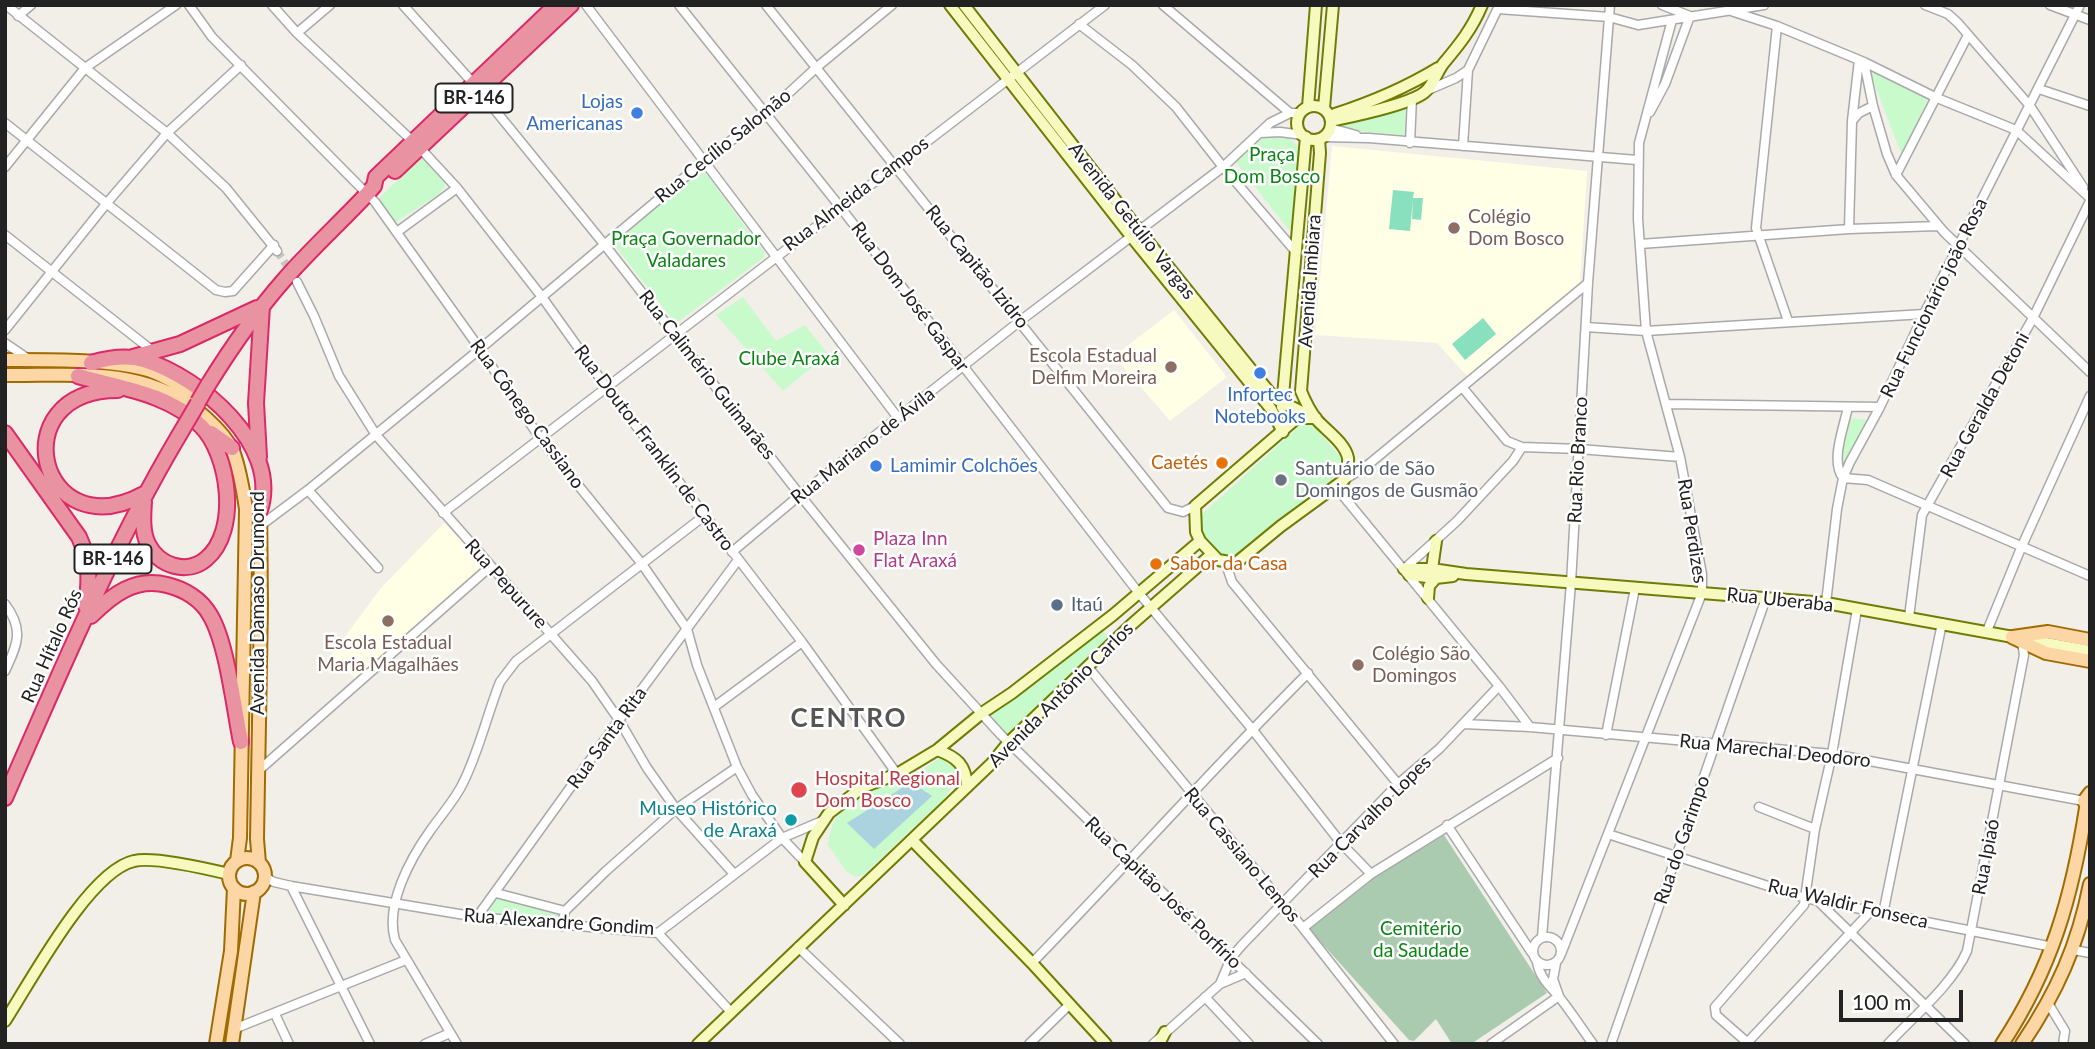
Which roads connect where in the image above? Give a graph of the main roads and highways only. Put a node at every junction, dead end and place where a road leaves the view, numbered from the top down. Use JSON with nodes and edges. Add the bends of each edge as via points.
{"nodes":[{"id":1,"x":556,"y":5,"type":"edge"},
{"id":2,"x":571,"y":5,"type":"edge"},
{"id":3,"x":950,"y":5,"type":"edge"},
{"id":4,"x":964,"y":5,"type":"edge"},
{"id":5,"x":1316,"y":5,"type":"edge"},
{"id":6,"x":1332,"y":5,"type":"edge"},
{"id":7,"x":1482,"y":5,"type":"edge"},
{"id":8,"x":1443,"y":65,"type":"junction"},
{"id":9,"x":1011,"y":75,"type":"junction"},
{"id":10,"x":476,"y":88,"type":"junction"},
{"id":11,"x":1373,"y":107,"type":"junction"},
{"id":12,"x":1299,"y":111,"type":"junction"},
{"id":13,"x":1326,"y":125,"type":"junction"},
{"id":14,"x":1304,"y":136,"type":"junction"},
{"id":15,"x":1134,"y":232,"type":"junction"},
{"id":16,"x":262,"y":306,"type":"junction"},
{"id":17,"x":1288,"y":339,"type":"junction"},
{"id":18,"x":1306,"y":341,"type":"junction"},
{"id":19,"x":131,"y":358,"type":"junction"},
{"id":20,"x":5,"y":360,"type":"edge"},
{"id":21,"x":91,"y":363,"type":"junction"},
{"id":22,"x":5,"y":375,"type":"edge"},
{"id":23,"x":78,"y":376,"type":"junction"},
{"id":24,"x":137,"y":390,"type":"junction"},
{"id":25,"x":1283,"y":403,"type":"junction"},
{"id":26,"x":1316,"y":418,"type":"junction"},
{"id":27,"x":201,"y":426,"type":"junction"},
{"id":28,"x":1281,"y":427,"type":"junction"},
{"id":29,"x":5,"y":433,"type":"edge"},
{"id":30,"x":232,"y":448,"type":"junction"},
{"id":31,"x":260,"y":469,"type":"junction"},
{"id":32,"x":144,"y":494,"type":"junction"},
{"id":33,"x":260,"y":510,"type":"junction"},
{"id":34,"x":1200,"y":541,"type":"junction"},
{"id":35,"x":1436,"y":541,"type":"road end"},
{"id":36,"x":1212,"y":554,"type":"junction"},
{"id":37,"x":1407,"y":572,"type":"road end"},
{"id":38,"x":1434,"y":573,"type":"junction"},
{"id":39,"x":1428,"y":598,"type":"road end"},
{"id":40,"x":82,"y":624,"type":"junction"},
{"id":41,"x":2017,"y":639,"type":"junction"},
{"id":42,"x":2090,"y":640,"type":"edge"},
{"id":43,"x":2090,"y":651,"type":"edge"},
{"id":44,"x":2090,"y":661,"type":"edge"},
{"id":45,"x":241,"y":742,"type":"junction"},
{"id":46,"x":937,"y":750,"type":"junction"},
{"id":47,"x":967,"y":787,"type":"junction"},
{"id":48,"x":5,"y":798,"type":"edge"},
{"id":49,"x":2087,"y":804,"type":"edge"},
{"id":50,"x":912,"y":839,"type":"junction"},
{"id":51,"x":2079,"y":853,"type":"junction"},
{"id":52,"x":237,"y":861,"type":"junction"},
{"id":53,"x":259,"y":863,"type":"junction"},
{"id":54,"x":229,"y":874,"type":"junction"},
{"id":55,"x":2089,"y":887,"type":"edge"},
{"id":56,"x":234,"y":888,"type":"junction"},
{"id":57,"x":254,"y":892,"type":"junction"},
{"id":58,"x":844,"y":905,"type":"junction"},
{"id":59,"x":5,"y":1021,"type":"edge"},
{"id":60,"x":1165,"y":1032,"type":"road end"},
{"id":61,"x":1106,"y":1041,"type":"edge"},
{"id":62,"x":216,"y":1044,"type":"edge"},
{"id":63,"x":232,"y":1044,"type":"edge"},
{"id":64,"x":698,"y":1044,"type":"edge"},
{"id":65,"x":1159,"y":1044,"type":"edge"},
{"id":66,"x":2002,"y":1044,"type":"edge"},
{"id":67,"x":2022,"y":1044,"type":"edge"}],
"edges":[{"from":1,"to":10,"type":"highway","number":"BR-146"},
{"from":2,"to":10,"type":"highway","number":"BR-146"},
{"from":3,"to":9,"type":"main road","name":"Avenida Getúlio Vargas"},
{"from":4,"to":9,"type":"main road","name":"Avenida Getúlio Vargas"},
{"from":5,"to":12,"type":"main road"},
{"from":6,"to":13,"type":"main road","name":"Avenida Imbiara"},
{"from":7,"to":8,"type":"main road","via":[[1475,23]]},
{"from":8,"to":11,"type":"main road"},
{"from":8,"to":11,"type":"main road","via":[[1425,92]]},
{"from":9,"to":15,"type":"main road","name":"Avenida Getúlio Vargas"},
{"from":10,"to":16,"type":"highway","number":"BR-146","via":[[386,180],[367,189]]},
{"from":11,"to":13,"type":"main road"},
{"from":12,"to":13,"type":"main road","via":[[1316,106]]},
{"from":12,"to":14,"type":"main road","name":"Avenida Imbiara","via":[[1297,122]]},
{"from":13,"to":14,"type":"main road"},
{"from":13,"to":18,"type":"main road","name":"Avenida Imbiara"},
{"from":14,"to":17,"type":"main road","name":"Avenida Imbiara"},
{"from":15,"to":25,"type":"main road","name":"Avenida Getúlio Vargas"},
{"from":15,"to":28,"type":"main road","name":"Avenida Getúlio Vargas"},
{"from":16,"to":19,"type":"highway","via":[[180,344]]},
{"from":16,"to":31,"type":"highway","via":[[256,403]]},
{"from":16,"to":32,"type":"highway","name":"Rua Hítalo Rós","number":"BR-146","bridge":true,"via":[[232,346]]},
{"from":17,"to":18,"type":"main road"},
{"from":17,"to":25,"type":"main road","name":"Avenida Imbiara"},
{"from":18,"to":26,"type":"main road","name":"Avenida Imbiara","via":[[1301,391]]},
{"from":19,"to":21,"type":"highway"},
{"from":19,"to":31,"type":"highway","via":[[163,368],[223,407],[245,436]]},
{"from":20,"to":21,"type":"main road","name":"Avenida Damaso Drumond"},
{"from":21,"to":33,"type":"main road","name":"Avenida Damaso Drumond","via":[[153,372],[203,400],[229,423],[249,454]]},
{"from":22,"to":23,"type":"main road","name":"Avenida Damaso Drumond"},
{"from":23,"to":24,"type":"highway"},
{"from":23,"to":30,"type":"main road","name":"Avenida Damaso Drumond","via":[[153,384],[195,408]]},
{"from":24,"to":27,"type":"highway"},
{"from":24,"to":32,"type":"highway","via":[[111,390],[70,403],[55,416],[44,447],[46,464],[58,486],[79,502],[110,506]]},
{"from":25,"to":26,"type":"main road","name":"Avenida Getúlio Vargas"},
{"from":25,"to":28,"type":"main road","name":"Avenida Imbiara"},
{"from":26,"to":28,"type":"main road","via":[[1297,418]]},
{"from":26,"to":36,"type":"main road","via":[[1348,458],[1339,483],[1241,561],[1229,564]]},
{"from":27,"to":30,"type":"highway"},
{"from":27,"to":32,"type":"highway","via":[[216,448],[226,489],[225,518],[214,551],[194,566],[168,565],[147,543]]},
{"from":28,"to":34,"type":"main road","via":[[1195,506]]},
{"from":29,"to":40,"type":"highway","via":[[87,555],[89,588]]},
{"from":30,"to":45,"type":"main road","name":"Avenida Damaso Drumond","via":[[246,509]]},
{"from":31,"to":33,"type":"highway","via":[[264,488]]},
{"from":32,"to":40,"type":"highway","name":"Rua Hítalo Rós","number":"BR-146"},
{"from":33,"to":53,"type":"main road","name":"Avenida Damaso Drumond"},
{"from":34,"to":36,"type":"main road"},
{"from":34,"to":46,"type":"main road","name":"Avenida Antônio Carlos","via":[[1113,615]]},
{"from":35,"to":38,"type":"main road"},
{"from":36,"to":47,"type":"main road","name":"Avenida Antônio Carlos","via":[[1152,606]]},
{"from":37,"to":38,"type":"main road","name":"Rua Uberaba"},
{"from":38,"to":39,"type":"main road"},
{"from":38,"to":41,"type":"main road","name":"Rua Uberaba","via":[[1826,603]]},
{"from":40,"to":45,"type":"highway","via":[[110,597],[140,583],[180,588],[196,598],[210,614],[219,637]]},
{"from":40,"to":48,"type":"highway","name":"Rua Hítalo Rós","number":"BR-146"},
{"from":41,"to":42,"type":"main road","via":[[2048,632]]},
{"from":41,"to":43,"type":"main road","name":"Rua Uberaba"},
{"from":41,"to":44,"type":"main road","via":[[2046,653]]},
{"from":45,"to":52,"type":"main road","name":"Avenida Damaso Drumond"},
{"from":46,"to":47,"type":"main road","via":[[963,766]]},
{"from":46,"to":58,"type":"main road","name":"Avenida Antônio Carlos","via":[[863,788],[822,821],[805,862]]},
{"from":47,"to":50,"type":"main road","name":"Avenida Antônio Carlos"},
{"from":49,"to":51,"type":"main road"},
{"from":50,"to":58,"type":"main road","name":"Avenida Antônio Carlos"},
{"from":50,"to":61,"type":"main road"},
{"from":51,"to":55,"type":"main road","via":[[2077,887]]},
{"from":51,"to":66,"type":"main road","via":[[2053,947]]},
{"from":52,"to":53,"type":"main road","via":[[250,858]]},
{"from":52,"to":54,"type":"main road"},
{"from":53,"to":57,"type":"main road","via":[[265,877]]},
{"from":54,"to":56,"type":"main road"},
{"from":54,"to":59,"type":"main road","via":[[149,860],[118,867],[84,898]]},
{"from":55,"to":67,"type":"main road","via":[[2074,950]]},
{"from":56,"to":57,"type":"main road","via":[[241,893]]},
{"from":56,"to":62,"type":"main road","via":[[231,951]]},
{"from":57,"to":63,"type":"main road"},
{"from":58,"to":64,"type":"main road","name":"Avenida Antônio Carlos"},
{"from":60,"to":65,"type":"main road"}]}
